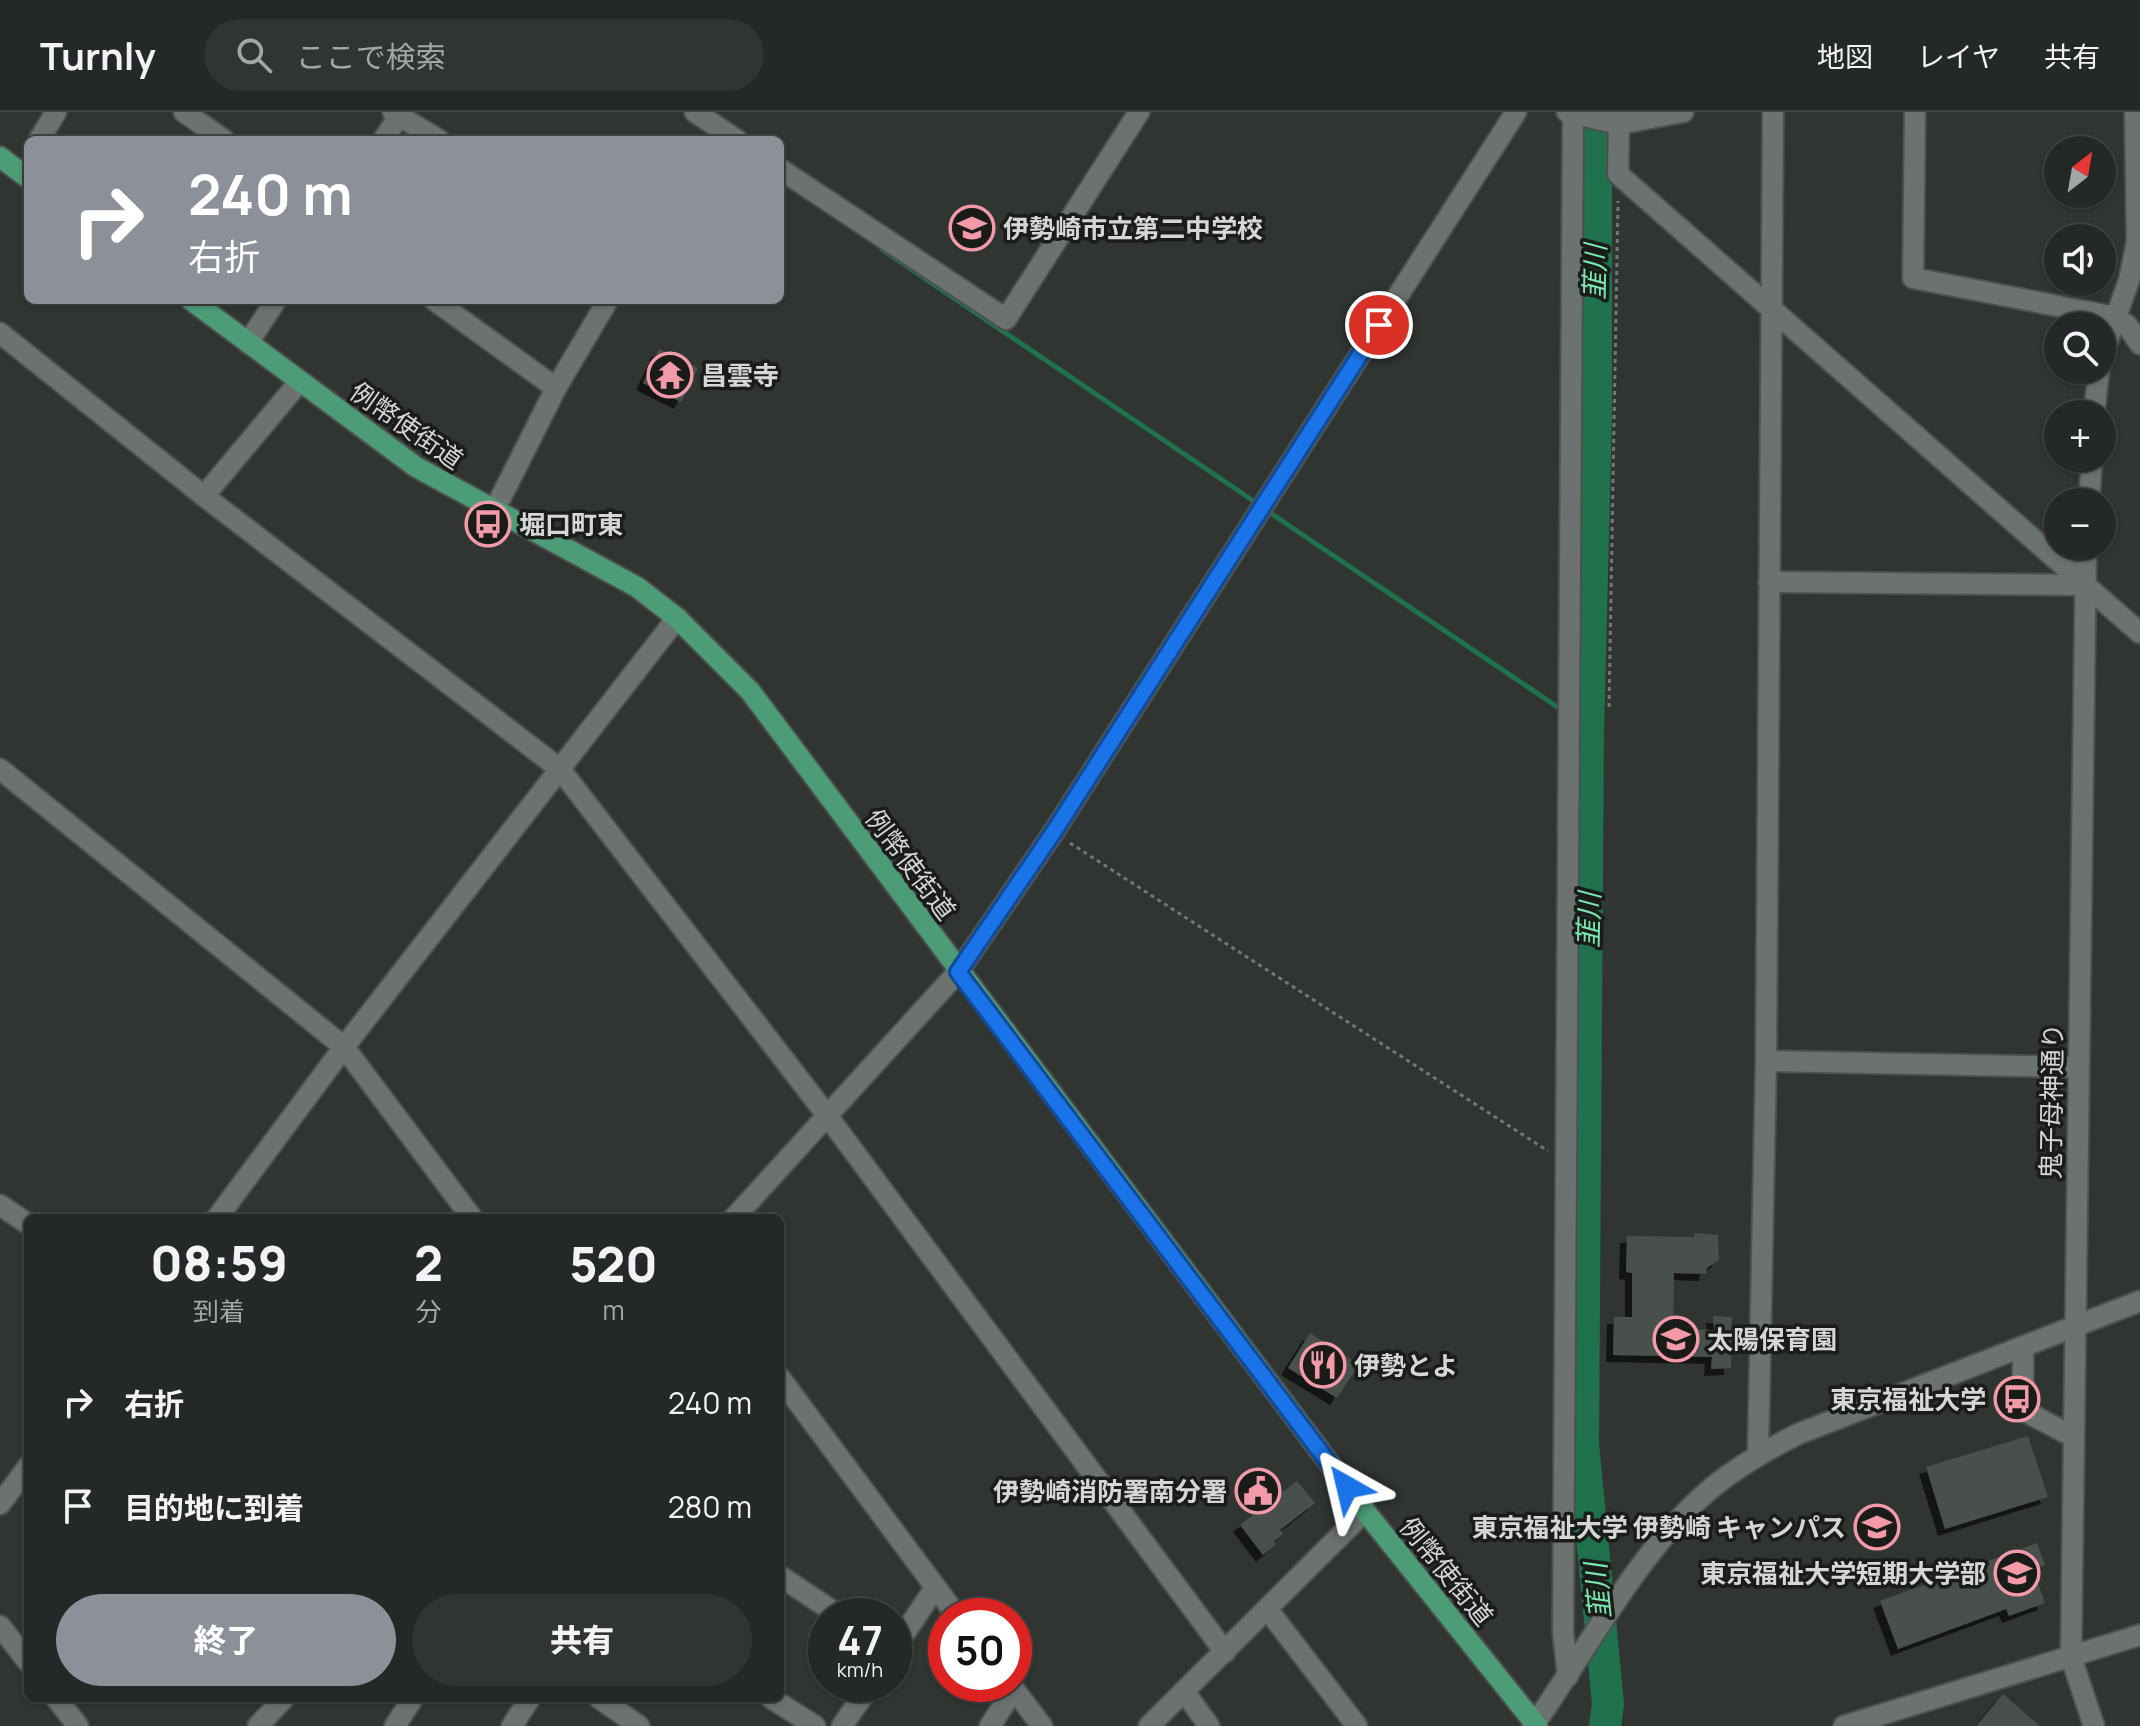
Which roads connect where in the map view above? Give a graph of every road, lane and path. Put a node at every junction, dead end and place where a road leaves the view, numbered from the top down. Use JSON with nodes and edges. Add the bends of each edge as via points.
{"nodes":[{"id":1,"x":56,"y":112,"type":"edge"},
{"id":2,"x":184,"y":112,"type":"edge"},
{"id":3,"x":695,"y":112,"type":"edge"},
{"id":4,"x":1139,"y":112,"type":"edge"},
{"id":5,"x":1516,"y":112,"type":"edge"},
{"id":6,"x":1683,"y":112,"type":"edge"},
{"id":7,"x":1773,"y":112,"type":"edge"},
{"id":8,"x":1915,"y":112,"type":"edge"},
{"id":9,"x":2135,"y":112,"type":"edge"},
{"id":10,"x":398,"y":113,"type":"edge"},
{"id":11,"x":1573,"y":115,"type":"edge"},
{"id":12,"x":1616,"y":119,"type":"edge"},
{"id":13,"x":41,"y":136,"type":"edge"},
{"id":14,"x":218,"y":136,"type":"edge"},
{"id":15,"x":385,"y":136,"type":"edge"},
{"id":16,"x":433,"y":136,"type":"edge"},
{"id":17,"x":731,"y":136,"type":"edge"},
{"id":18,"x":0,"y":157,"type":"edge"},
{"id":19,"x":24,"y":169,"type":"edge"},
{"id":20,"x":784,"y":172,"type":"edge"},
{"id":21,"x":1618,"y":174,"type":"junction"},
{"id":22,"x":2139,"y":242,"type":"edge"},
{"id":23,"x":196,"y":304,"type":"edge"},
{"id":24,"x":273,"y":304,"type":"edge"},
{"id":25,"x":440,"y":304,"type":"edge"},
{"id":26,"x":606,"y":304,"type":"edge"},
{"id":27,"x":1770,"y":309,"type":"junction"},
{"id":28,"x":2089,"y":312,"type":"edge"},
{"id":29,"x":2116,"y":314,"type":"edge"},
{"id":30,"x":2116,"y":318,"type":"edge"},
{"id":31,"x":0,"y":333,"type":"edge"},
{"id":32,"x":248,"y":343,"type":"junction"},
{"id":33,"x":2140,"y":344,"type":"edge"},
{"id":34,"x":300,"y":381,"type":"junction"},
{"id":35,"x":556,"y":388,"type":"junction"},
{"id":36,"x":204,"y":496,"type":"junction"},
{"id":37,"x":494,"y":511,"type":"junction"},
{"id":38,"x":2085,"y":560,"type":"edge"},
{"id":39,"x":1769,"y":582,"type":"junction"},
{"id":40,"x":2083,"y":585,"type":"junction"},
{"id":41,"x":677,"y":618,"type":"junction"},
{"id":42,"x":2140,"y":633,"type":"edge"},
{"id":43,"x":1609,"y":707,"type":"dead end"},
{"id":44,"x":0,"y":769,"type":"edge"},
{"id":45,"x":560,"y":769,"type":"junction"},
{"id":46,"x":1053,"y":833,"type":"junction"},
{"id":47,"x":958,"y":972,"type":"junction"},
{"id":48,"x":344,"y":1047,"type":"junction"},
{"id":49,"x":1766,"y":1061,"type":"junction"},
{"id":50,"x":2077,"y":1067,"type":"junction"},
{"id":51,"x":826,"y":1114,"type":"junction"},
{"id":52,"x":1566,"y":1163,"type":"junction"},
{"id":53,"x":0,"y":1205,"type":"edge"},
{"id":54,"x":220,"y":1214,"type":"edge"},
{"id":55,"x":469,"y":1214,"type":"edge"},
{"id":56,"x":738,"y":1214,"type":"edge"},
{"id":57,"x":24,"y":1221,"type":"edge"},
{"id":58,"x":2140,"y":1301,"type":"edge"},
{"id":59,"x":2075,"y":1327,"type":"junction"},
{"id":60,"x":2023,"y":1347,"type":"junction"},
{"id":61,"x":784,"y":1383,"type":"edge"},
{"id":62,"x":2074,"y":1437,"type":"junction"},
{"id":63,"x":1758,"y":1455,"type":"junction"},
{"id":64,"x":24,"y":1472,"type":"edge"},
{"id":65,"x":0,"y":1504,"type":"edge"},
{"id":66,"x":1365,"y":1511,"type":"junction"},
{"id":67,"x":784,"y":1579,"type":"edge"},
{"id":68,"x":935,"y":1588,"type":"junction"},
{"id":69,"x":813,"y":1598,"type":"edge"},
{"id":70,"x":943,"y":1598,"type":"edge"},
{"id":71,"x":1268,"y":1610,"type":"junction"},
{"id":72,"x":912,"y":1622,"type":"edge"},
{"id":73,"x":0,"y":1626,"type":"edge"},
{"id":74,"x":2140,"y":1635,"type":"edge"},
{"id":75,"x":1225,"y":1652,"type":"junction"},
{"id":76,"x":24,"y":1657,"type":"edge"},
{"id":77,"x":2071,"y":1657,"type":"junction"},
{"id":78,"x":1568,"y":1676,"type":"junction"},
{"id":79,"x":1184,"y":1691,"type":"junction"},
{"id":80,"x":59,"y":1702,"type":"edge"},
{"id":81,"x":280,"y":1702,"type":"edge"},
{"id":82,"x":410,"y":1702,"type":"edge"},
{"id":83,"x":527,"y":1702,"type":"edge"},
{"id":84,"x":605,"y":1702,"type":"edge"},
{"id":85,"x":777,"y":1702,"type":"edge"},
{"id":86,"x":859,"y":1702,"type":"edge"},
{"id":87,"x":1003,"y":1702,"type":"edge"},
{"id":88,"x":1024,"y":1702,"type":"edge"},
{"id":89,"x":1535,"y":1725,"type":"edge"},
{"id":90,"x":78,"y":1726,"type":"edge"},
{"id":91,"x":258,"y":1726,"type":"edge"},
{"id":92,"x":395,"y":1726,"type":"edge"},
{"id":93,"x":512,"y":1726,"type":"edge"},
{"id":94,"x":639,"y":1726,"type":"edge"},
{"id":95,"x":815,"y":1726,"type":"edge"},
{"id":96,"x":842,"y":1726,"type":"edge"},
{"id":97,"x":990,"y":1726,"type":"edge"},
{"id":98,"x":1042,"y":1726,"type":"edge"},
{"id":99,"x":1149,"y":1726,"type":"edge"},
{"id":100,"x":1209,"y":1726,"type":"edge"},
{"id":101,"x":1357,"y":1726,"type":"edge"},
{"id":102,"x":1844,"y":1726,"type":"edge"},
{"id":103,"x":2094,"y":1726,"type":"edge"}],
"edges":[{"from":1,"to":13,"type":"street"},
{"from":2,"to":14,"type":"street"},
{"from":3,"to":17,"type":"street"},
{"from":4,"to":20,"type":"street","via":[[1006,319]]},
{"from":5,"to":46,"type":"street"},
{"from":6,"to":12,"type":"street"},
{"from":7,"to":27,"type":"street"},
{"from":8,"to":28,"type":"street","via":[[1913,278]]},
{"from":9,"to":22,"type":"street"},
{"from":10,"to":15,"type":"street"},
{"from":10,"to":16,"type":"street"},
{"from":11,"to":12,"type":"street"},
{"from":11,"to":52,"type":"street"},
{"from":12,"to":21,"type":"street"},
{"from":18,"to":19,"type":"main road"},
{"from":21,"to":27,"type":"street"},
{"from":21,"to":43,"type":"path"},
{"from":22,"to":29,"type":"street"},
{"from":23,"to":32,"type":"main road","name":"例幣使街道"},
{"from":24,"to":32,"type":"street"},
{"from":25,"to":35,"type":"street"},
{"from":26,"to":35,"type":"street"},
{"from":27,"to":39,"type":"street"},
{"from":27,"to":40,"type":"street"},
{"from":30,"to":33,"type":"street"},
{"from":31,"to":36,"type":"street"},
{"from":32,"to":34,"type":"main road","name":"例幣使街道"},
{"from":34,"to":36,"type":"street"},
{"from":34,"to":37,"type":"main road","name":"例幣使街道","via":[[416,467]]},
{"from":35,"to":37,"type":"street"},
{"from":36,"to":45,"type":"street"},
{"from":37,"to":41,"type":"main road","name":"例幣使街道","via":[[601,566]]},
{"from":38,"to":40,"type":"street","name":"鬼子母神通り"},
{"from":39,"to":40,"type":"street"},
{"from":39,"to":49,"type":"street"},
{"from":40,"to":42,"type":"street"},
{"from":40,"to":50,"type":"street","name":"鬼子母神通り"},
{"from":41,"to":45,"type":"street"},
{"from":41,"to":47,"type":"main road","name":"例幣使街道","via":[[750,691]]},
{"from":44,"to":48,"type":"street"},
{"from":45,"to":48,"type":"street"},
{"from":45,"to":51,"type":"street"},
{"from":46,"to":47,"type":"street"},
{"from":46,"to":52,"type":"path"},
{"from":47,"to":51,"type":"street"},
{"from":47,"to":66,"type":"main road","name":"例幣使街道"},
{"from":48,"to":54,"type":"street"},
{"from":48,"to":55,"type":"street"},
{"from":49,"to":50,"type":"street"},
{"from":49,"to":63,"type":"street"},
{"from":50,"to":59,"type":"street","name":"鬼子母神通り"},
{"from":51,"to":56,"type":"street"},
{"from":51,"to":75,"type":"street"},
{"from":52,"to":78,"type":"street","via":[[1563,1632]]},
{"from":53,"to":57,"type":"street"},
{"from":58,"to":59,"type":"street"},
{"from":59,"to":60,"type":"street"},
{"from":59,"to":62,"type":"street","name":"鬼子母神通り"},
{"from":60,"to":62,"type":"street","via":[[2028,1413]]},
{"from":60,"to":63,"type":"street","via":[[1798,1434]]},
{"from":61,"to":68,"type":"street"},
{"from":62,"to":77,"type":"street","name":"鬼子母神通り"},
{"from":63,"to":78,"type":"street","via":[[1713,1487],[1681,1519]]},
{"from":64,"to":65,"type":"street"},
{"from":66,"to":71,"type":"street"},
{"from":66,"to":89,"type":"main road","name":"例幣使街道"},
{"from":67,"to":69,"type":"street"},
{"from":68,"to":70,"type":"street"},
{"from":68,"to":72,"type":"street"},
{"from":71,"to":75,"type":"street"},
{"from":71,"to":101,"type":"street"},
{"from":73,"to":76,"type":"street"},
{"from":74,"to":77,"type":"street"},
{"from":75,"to":79,"type":"street"},
{"from":77,"to":102,"type":"street"},
{"from":77,"to":103,"type":"street","name":"鬼子母神通り"},
{"from":78,"to":89,"type":"street"},
{"from":79,"to":99,"type":"street"},
{"from":79,"to":100,"type":"street"},
{"from":80,"to":90,"type":"street"},
{"from":81,"to":91,"type":"street"},
{"from":82,"to":92,"type":"street"},
{"from":83,"to":93,"type":"street"},
{"from":84,"to":94,"type":"street"},
{"from":85,"to":95,"type":"street"},
{"from":86,"to":96,"type":"street"},
{"from":87,"to":97,"type":"street"},
{"from":88,"to":98,"type":"street"}]}
